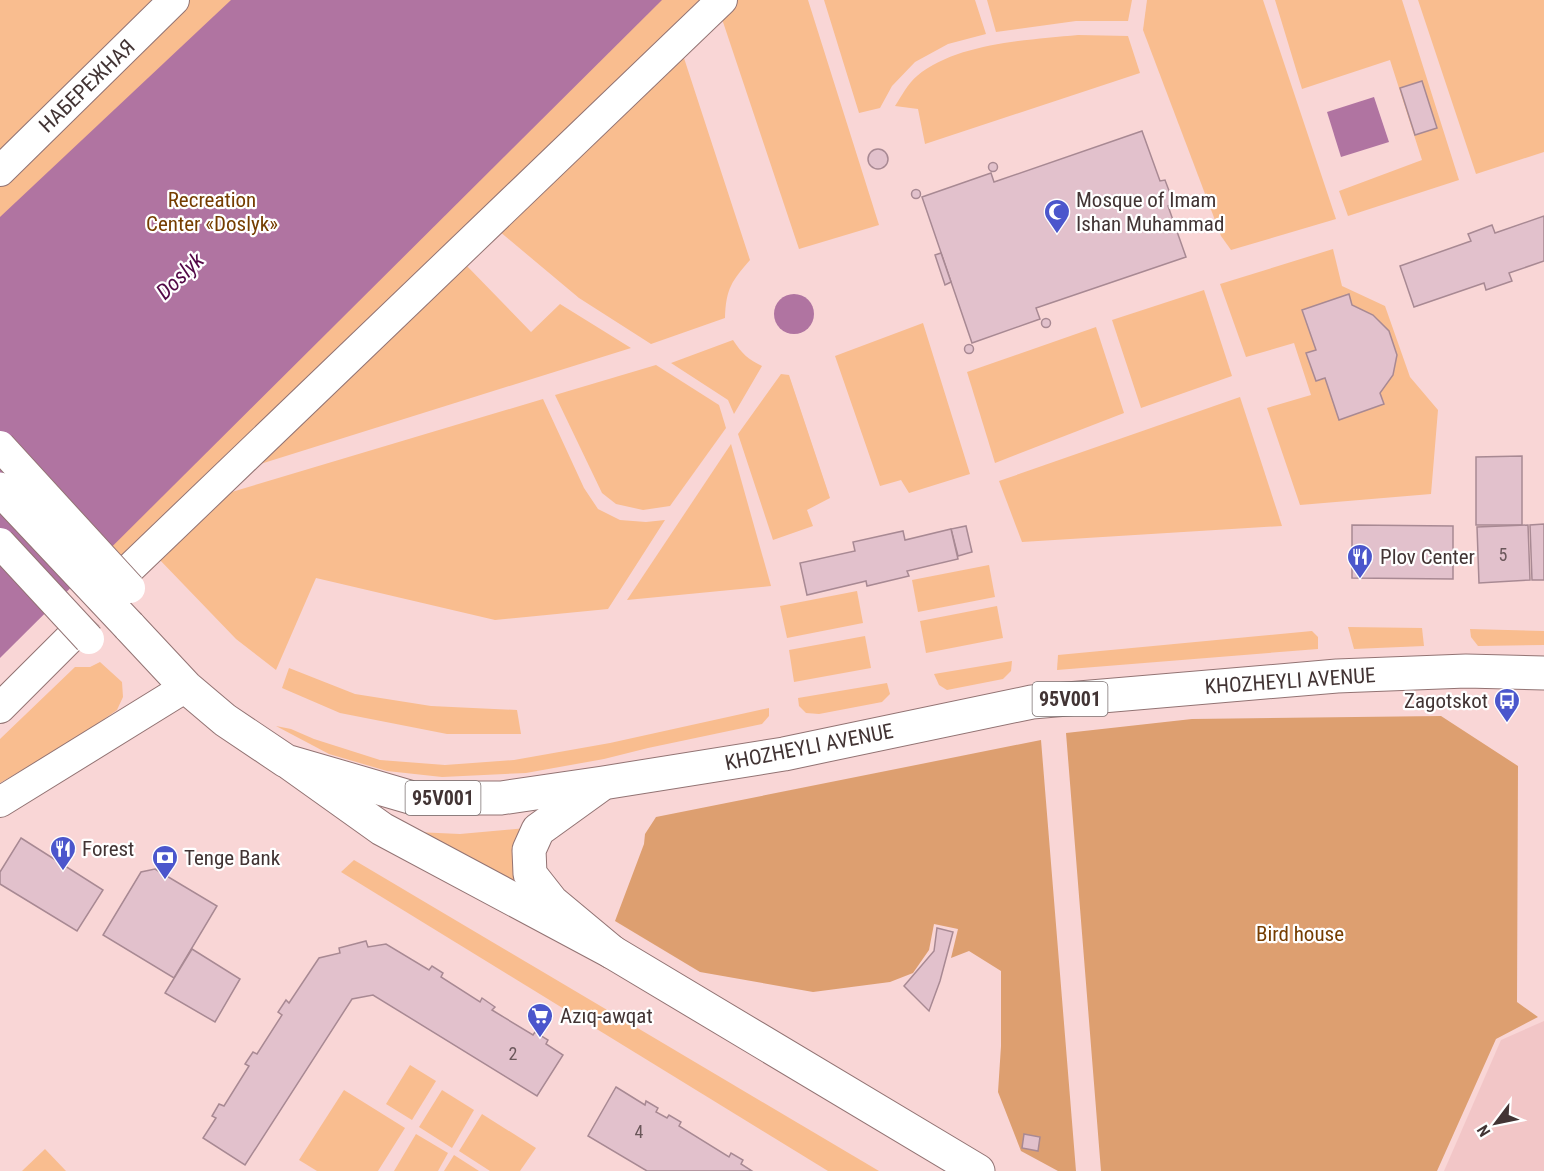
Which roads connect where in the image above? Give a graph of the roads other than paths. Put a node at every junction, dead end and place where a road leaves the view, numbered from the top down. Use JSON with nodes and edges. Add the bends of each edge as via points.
{"nodes":[{"id":1,"x":174,"y":0,"type":"edge"},
{"id":2,"x":722,"y":0,"type":"edge"},
{"id":3,"x":0,"y":171,"type":"edge"},
{"id":4,"x":0,"y":446,"type":"edge"},
{"id":5,"x":0,"y":489,"type":"edge"},
{"id":6,"x":0,"y":543,"type":"edge"},
{"id":7,"x":1544,"y":673,"type":"edge"},
{"id":8,"x":186,"y":687,"type":"junction"},
{"id":9,"x":0,"y":708,"type":"edge"},
{"id":10,"x":286,"y":761,"type":"junction"},
{"id":11,"x":603,"y":783,"type":"junction"},
{"id":12,"x":0,"y":802,"type":"edge"},
{"id":13,"x":612,"y":952,"type":"junction"},
{"id":14,"x":978,"y":1171,"type":"edge"}],
"edges":[{"from":1,"to":3,"type":"street","name":"НАБЕРЕЖНАЯ"},
{"from":2,"to":4,"type":"street","bridge":true,"via":[[126,581]]},
{"from":5,"to":8,"type":"main road","name":"KHOZHEYLI AVENUE","number":"95V001","bridge":true},
{"from":6,"to":9,"type":"street","bridge":true,"via":[[79,642]]},
{"from":7,"to":11,"type":"main road","name":"KHOZHEYLI AVENUE","number":"95V001","via":[[1466,671],[1337,676],[1032,702],[784,754]]},
{"from":8,"to":10,"type":"main road","name":"KHOZHEYLI AVENUE","number":"95V001","via":[[225,720]]},
{"from":8,"to":12,"type":"street"},
{"from":10,"to":11,"type":"main road","name":"KHOZHEYLI AVENUE","number":"95V001","via":[[413,798],[501,798]]},
{"from":10,"to":13,"type":"main road","via":[[382,829]]},
{"from":11,"to":13,"type":"main road","via":[[538,830],[529,850],[530,874],[552,902]]},
{"from":13,"to":14,"type":"main road"}]}
